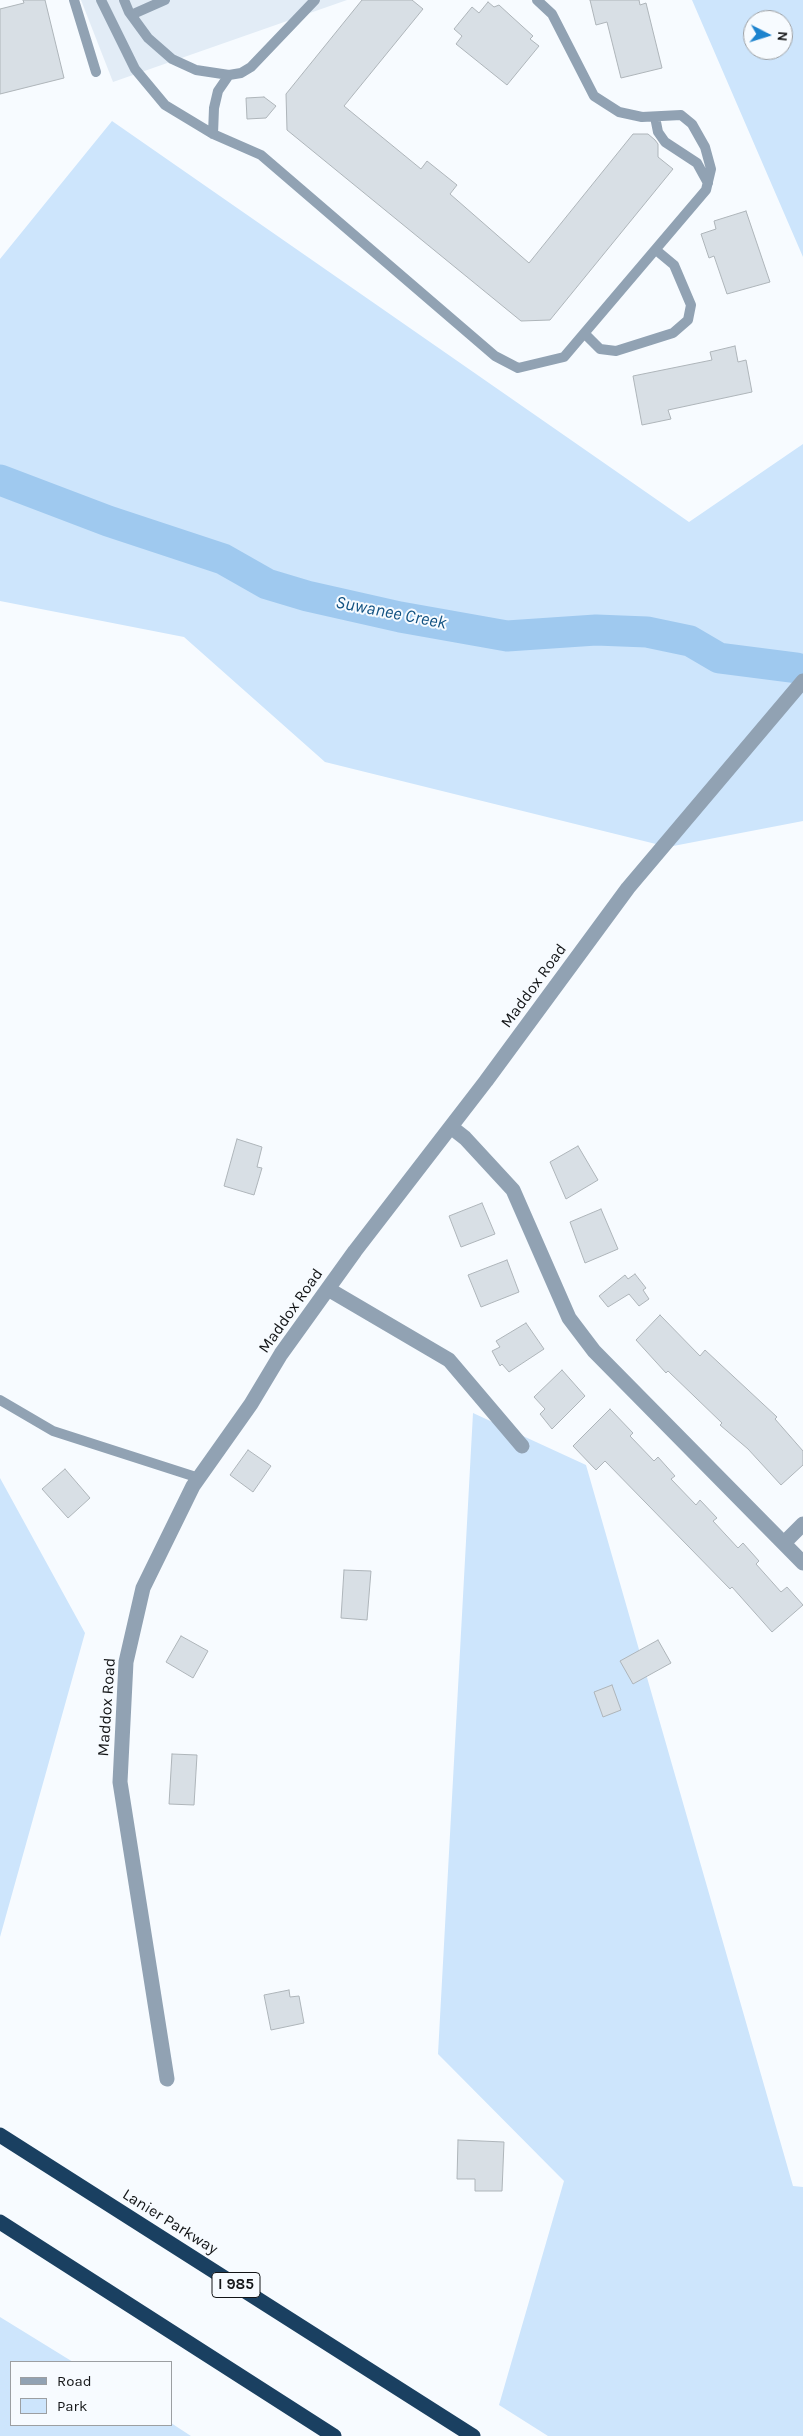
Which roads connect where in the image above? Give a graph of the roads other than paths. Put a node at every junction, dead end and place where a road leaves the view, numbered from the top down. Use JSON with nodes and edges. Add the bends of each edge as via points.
{"nodes":[{"id":1,"x":74,"y":0,"type":"edge"},
{"id":2,"x":101,"y":0,"type":"edge"},
{"id":3,"x":124,"y":0,"type":"edge"},
{"id":4,"x":165,"y":0,"type":"edge"},
{"id":5,"x":315,"y":0,"type":"edge"},
{"id":6,"x":537,"y":0,"type":"edge"},
{"id":7,"x":131,"y":15,"type":"junction"},
{"id":8,"x":96,"y":72,"type":"dead end"},
{"id":9,"x":229,"y":75,"type":"junction"},
{"id":10,"x":655,"y":117,"type":"junction"},
{"id":11,"x":213,"y":134,"type":"junction"},
{"id":12,"x":708,"y":183,"type":"junction"},
{"id":13,"x":656,"y":250,"type":"junction"},
{"id":14,"x":585,"y":334,"type":"junction"},
{"id":15,"x":803,"y":681,"type":"edge"},
{"id":16,"x":451,"y":1127,"type":"junction"},
{"id":17,"x":328,"y":1289,"type":"junction"},
{"id":18,"x":0,"y":1400,"type":"edge"},
{"id":19,"x":522,"y":1446,"type":"dead end"},
{"id":20,"x":199,"y":1478,"type":"junction"},
{"id":21,"x":803,"y":1524,"type":"edge"},
{"id":22,"x":784,"y":1543,"type":"junction"},
{"id":23,"x":803,"y":1562,"type":"edge"},
{"id":24,"x":167,"y":2080,"type":"dead end"},
{"id":25,"x":0,"y":2135,"type":"edge"},
{"id":26,"x":0,"y":2222,"type":"edge"},
{"id":27,"x":334,"y":2436,"type":"edge"},
{"id":28,"x":473,"y":2436,"type":"edge"}],
"edges":[{"from":1,"to":8,"type":"lane"},
{"from":2,"to":11,"type":"lane","via":[[135,69],[165,104]]},
{"from":3,"to":7,"type":"lane"},
{"from":4,"to":7,"type":"lane"},
{"from":5,"to":9,"type":"lane","via":[[251,67]]},
{"from":6,"to":10,"type":"lane","via":[[552,14],[594,96],[619,112],[642,118]]},
{"from":7,"to":9,"type":"lane","via":[[148,38],[172,59],[196,70]]},
{"from":9,"to":11,"type":"lane","via":[[218,91]]},
{"from":10,"to":12,"type":"lane","via":[[658,132],[665,142],[697,164]]},
{"from":10,"to":12,"type":"lane","via":[[681,115],[692,124],[710,168]]},
{"from":11,"to":14,"type":"lane","via":[[261,155],[495,356],[518,368],[554,361],[564,358]]},
{"from":12,"to":13,"type":"lane","via":[[706,190]]},
{"from":13,"to":14,"type":"lane"},
{"from":13,"to":14,"type":"lane","via":[[674,265],[691,305],[688,320],[672,333],[616,351],[600,349]]},
{"from":15,"to":16,"type":"street","name":"Maddox Road","via":[[628,888]]},
{"from":16,"to":17,"type":"street","name":"Maddox Road"},
{"from":16,"to":22,"type":"street","via":[[513,1190],[569,1318],[594,1351]]},
{"from":17,"to":19,"type":"street","via":[[449,1360]]},
{"from":17,"to":20,"type":"street","name":"Maddox Road"},
{"from":18,"to":20,"type":"lane","via":[[52,1431]]},
{"from":20,"to":24,"type":"street","name":"Maddox Road","via":[[143,1588],[126,1662],[120,1782]]},
{"from":21,"to":22,"type":"street"},
{"from":22,"to":23,"type":"street"},
{"from":25,"to":28,"type":"highway","name":"Lanier Parkway","number":"I 985"},
{"from":26,"to":27,"type":"highway"}]}
